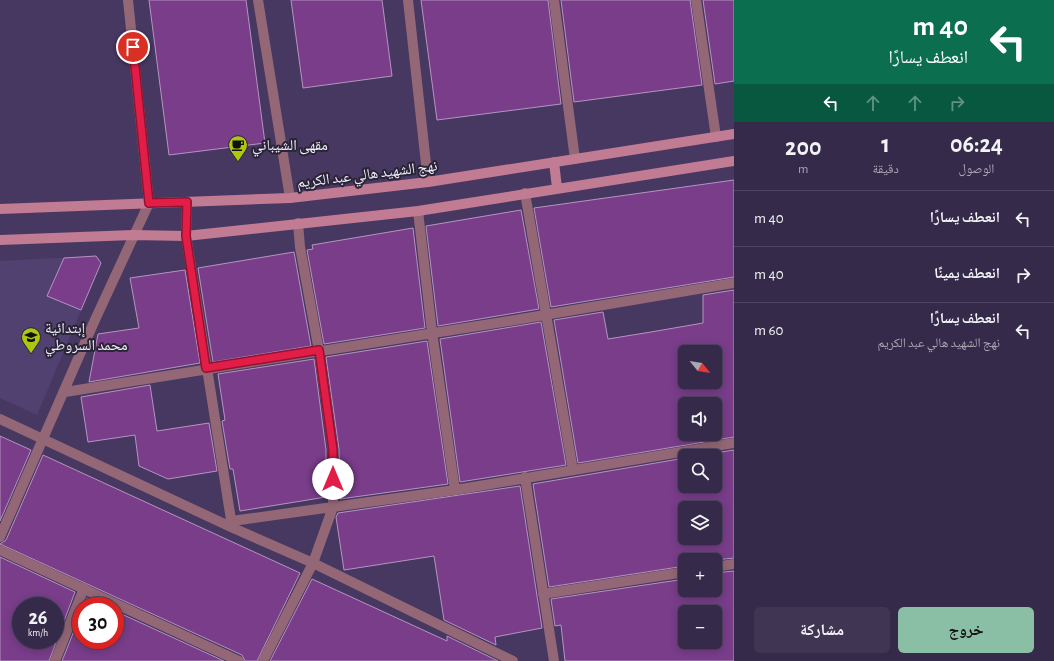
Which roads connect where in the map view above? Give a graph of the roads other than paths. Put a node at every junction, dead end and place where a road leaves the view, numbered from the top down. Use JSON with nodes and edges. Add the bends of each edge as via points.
{"nodes":[{"id":1,"x":128,"y":0,"type":"edge"},
{"id":2,"x":258,"y":0,"type":"edge"},
{"id":3,"x":408,"y":0,"type":"edge"},
{"id":4,"x":554,"y":0,"type":"edge"},
{"id":5,"x":696,"y":0,"type":"edge"},
{"id":6,"x":734,"y":134,"type":"edge"},
{"id":7,"x":716,"y":138,"type":"junction"},
{"id":8,"x":575,"y":159,"type":"junction"},
{"id":9,"x":734,"y":161,"type":"edge"},
{"id":10,"x":554,"y":162,"type":"junction"},
{"id":11,"x":428,"y":182,"type":"junction"},
{"id":12,"x":557,"y":188,"type":"junction"},
{"id":13,"x":525,"y":193,"type":"junction"},
{"id":14,"x":290,"y":198,"type":"junction"},
{"id":15,"x":187,"y":202,"type":"junction"},
{"id":16,"x":149,"y":203,"type":"junction"},
{"id":17,"x":0,"y":209,"type":"edge"},
{"id":18,"x":418,"y":211,"type":"junction"},
{"id":19,"x":298,"y":223,"type":"junction"},
{"id":20,"x":133,"y":235,"type":"junction"},
{"id":21,"x":186,"y":236,"type":"junction"},
{"id":22,"x":0,"y":240,"type":"edge"},
{"id":23,"x":734,"y":283,"type":"edge"},
{"id":24,"x":546,"y":314,"type":"junction"},
{"id":25,"x":432,"y":332,"type":"junction"},
{"id":26,"x":319,"y":350,"type":"junction"},
{"id":27,"x":206,"y":368,"type":"junction"},
{"id":28,"x":64,"y":392,"type":"junction"},
{"id":29,"x":0,"y":419,"type":"edge"},
{"id":30,"x":43,"y":438,"type":"junction"},
{"id":31,"x":734,"y":443,"type":"edge"},
{"id":32,"x":572,"y":470,"type":"junction"},
{"id":33,"x":525,"y":477,"type":"junction"},
{"id":34,"x":455,"y":490,"type":"junction"},
{"id":35,"x":333,"y":507,"type":"junction"},
{"id":36,"x":232,"y":525,"type":"junction"},
{"id":37,"x":0,"y":537,"type":"edge"},
{"id":38,"x":0,"y":550,"type":"edge"},
{"id":39,"x":313,"y":563,"type":"junction"},
{"id":40,"x":734,"y":564,"type":"edge"},
{"id":41,"x":722,"y":566,"type":"edge"},
{"id":42,"x":678,"y":573,"type":"edge"},
{"id":43,"x":84,"y":588,"type":"junction"},
{"id":44,"x":543,"y":594,"type":"junction"},
{"id":45,"x":509,"y":660,"type":"edge"},
{"id":46,"x":55,"y":661,"type":"edge"},
{"id":47,"x":239,"y":661,"type":"edge"},
{"id":48,"x":263,"y":661,"type":"edge"},
{"id":49,"x":554,"y":661,"type":"edge"}],
"edges":[{"from":1,"to":16,"type":"street"},
{"from":2,"to":14,"type":"street"},
{"from":3,"to":11,"type":"street"},
{"from":4,"to":8,"type":"street"},
{"from":5,"to":7,"type":"street"},
{"from":6,"to":7,"type":"main road","name":"نهج الشهيد هالي عبد الكريم"},
{"from":7,"to":8,"type":"main road","name":"نهج الشهيد هالي عبد الكريم"},
{"from":8,"to":10,"type":"main road","name":"نهج الشهيد هالي عبد الكريم"},
{"from":9,"to":12,"type":"main road"},
{"from":10,"to":11,"type":"main road","name":"نهج الشهيد هالي عبد الكريم"},
{"from":10,"to":12,"type":"main road"},
{"from":11,"to":14,"type":"main road","name":"نهج الشهيد هالي عبد الكريم"},
{"from":12,"to":13,"type":"main road"},
{"from":13,"to":18,"type":"main road"},
{"from":13,"to":24,"type":"street"},
{"from":14,"to":15,"type":"main road","name":"نهج الشهيد هالي عبد الكريم"},
{"from":15,"to":16,"type":"main road","name":"نهج الشهيد هالي عبد الكريم"},
{"from":15,"to":21,"type":"street"},
{"from":16,"to":17,"type":"main road","name":"نهج الشهيد هالي عبد الكريم"},
{"from":16,"to":20,"type":"street"},
{"from":18,"to":19,"type":"main road"},
{"from":18,"to":25,"type":"street"},
{"from":19,"to":21,"type":"main road"},
{"from":19,"to":26,"type":"street"},
{"from":20,"to":21,"type":"main road"},
{"from":20,"to":22,"type":"main road"},
{"from":20,"to":28,"type":"street"},
{"from":21,"to":27,"type":"street"},
{"from":23,"to":24,"type":"street"},
{"from":24,"to":25,"type":"street"},
{"from":24,"to":32,"type":"street"},
{"from":25,"to":26,"type":"street"},
{"from":25,"to":34,"type":"street"},
{"from":26,"to":27,"type":"street"},
{"from":26,"to":35,"type":"street","via":[[333,450]]},
{"from":27,"to":28,"type":"street"},
{"from":27,"to":36,"type":"street"},
{"from":28,"to":30,"type":"street"},
{"from":29,"to":30,"type":"street"},
{"from":30,"to":36,"type":"street"},
{"from":30,"to":37,"type":"street"},
{"from":31,"to":32,"type":"street"},
{"from":32,"to":33,"type":"street"},
{"from":33,"to":34,"type":"street"},
{"from":33,"to":44,"type":"street"},
{"from":34,"to":35,"type":"street"},
{"from":35,"to":36,"type":"street"},
{"from":35,"to":39,"type":"street"},
{"from":36,"to":39,"type":"street"},
{"from":38,"to":43,"type":"street"},
{"from":39,"to":45,"type":"street"},
{"from":39,"to":48,"type":"street"},
{"from":40,"to":41,"type":"street"},
{"from":42,"to":44,"type":"street"},
{"from":43,"to":46,"type":"street"},
{"from":43,"to":47,"type":"street"},
{"from":44,"to":49,"type":"street"}]}
